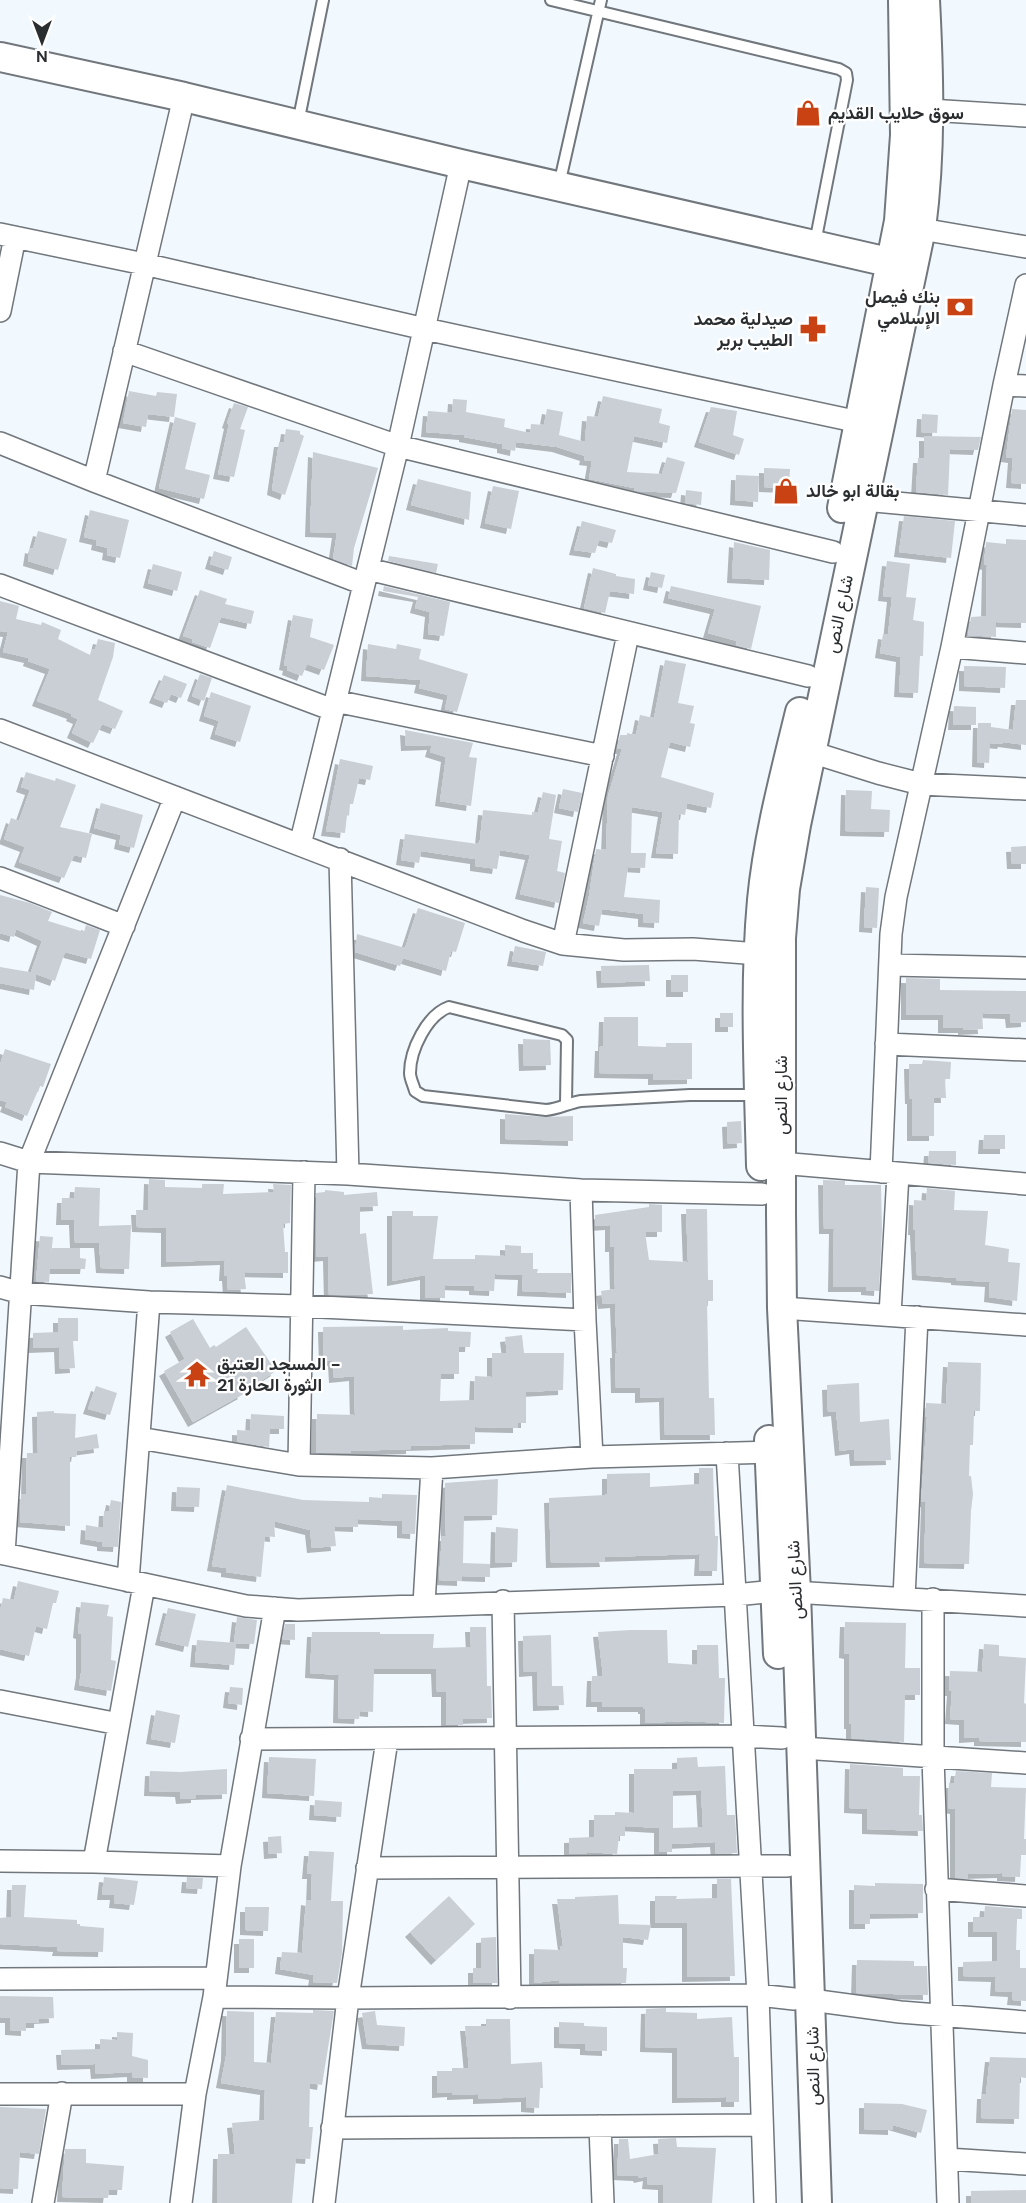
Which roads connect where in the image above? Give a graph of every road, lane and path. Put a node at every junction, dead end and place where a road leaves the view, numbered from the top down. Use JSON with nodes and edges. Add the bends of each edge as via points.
{"nodes":[{"id":1,"x":323,"y":0,"type":"edge"},
{"id":2,"x":551,"y":0,"type":"edge"},
{"id":3,"x":903,"y":0,"type":"edge"},
{"id":4,"x":925,"y":0,"type":"edge"},
{"id":5,"x":599,"y":5,"type":"edge"},
{"id":6,"x":0,"y":57,"type":"edge"},
{"id":7,"x":184,"y":97,"type":"junction"},
{"id":8,"x":929,"y":110,"type":"junction"},
{"id":9,"x":1026,"y":116,"type":"edge"},
{"id":10,"x":297,"y":125,"type":"junction"},
{"id":11,"x":461,"y":164,"type":"junction"},
{"id":12,"x":559,"y":186,"type":"junction"},
{"id":13,"x":921,"y":229,"type":"junction"},
{"id":14,"x":8,"y":236,"type":"edge"},
{"id":15,"x":814,"y":246,"type":"junction"},
{"id":16,"x":1026,"y":247,"type":"edge"},
{"id":17,"x":144,"y":264,"type":"junction"},
{"id":18,"x":902,"y":265,"type":"junction"},
{"id":19,"x":1026,"y":285,"type":"edge"},
{"id":20,"x":0,"y":311,"type":"edge"},
{"id":21,"x":425,"y":329,"type":"junction"},
{"id":22,"x":124,"y":351,"type":"junction"},
{"id":23,"x":1004,"y":385,"type":"junction"},
{"id":24,"x":1026,"y":386,"type":"edge"},
{"id":25,"x":860,"y":422,"type":"junction"},
{"id":26,"x":0,"y":443,"type":"edge"},
{"id":27,"x":398,"y":446,"type":"junction"},
{"id":28,"x":94,"y":481,"type":"junction"},
{"id":29,"x":864,"y":500,"type":"junction"},
{"id":30,"x":979,"y":512,"type":"junction"},
{"id":31,"x":1026,"y":515,"type":"edge"},
{"id":32,"x":833,"y":552,"type":"junction"},
{"id":33,"x":366,"y":577,"type":"junction"},
{"id":34,"x":0,"y":585,"type":"edge"},
{"id":35,"x":628,"y":634,"type":"junction"},
{"id":36,"x":952,"y":647,"type":"junction"},
{"id":37,"x":1026,"y":653,"type":"edge"},
{"id":38,"x":808,"y":676,"type":"junction"},
{"id":39,"x":334,"y":706,"type":"junction"},
{"id":40,"x":0,"y":730,"type":"edge"},
{"id":41,"x":811,"y":752,"type":"junction"},
{"id":42,"x":603,"y":756,"type":"junction"},
{"id":43,"x":921,"y":784,"type":"junction"},
{"id":44,"x":1026,"y":789,"type":"edge"},
{"id":45,"x":175,"y":797,"type":"junction"},
{"id":46,"x":300,"y":845,"type":"junction"},
{"id":47,"x":340,"y":859,"type":"junction"},
{"id":48,"x":0,"y":878,"type":"edge"},
{"id":49,"x":124,"y":926,"type":"junction"},
{"id":50,"x":563,"y":944,"type":"junction"},
{"id":51,"x":759,"y":954,"type":"junction"},
{"id":52,"x":890,"y":965,"type":"junction"},
{"id":53,"x":1026,"y":968,"type":"edge"},
{"id":54,"x":886,"y":1044,"type":"junction"},
{"id":55,"x":1026,"y":1050,"type":"edge"},
{"id":56,"x":760,"y":1095,"type":"junction"},
{"id":57,"x":566,"y":1103,"type":"junction"},
{"id":58,"x":0,"y":1153,"type":"edge"},
{"id":59,"x":29,"y":1162,"type":"junction"},
{"id":60,"x":780,"y":1163,"type":"junction"},
{"id":61,"x":304,"y":1172,"type":"junction"},
{"id":62,"x":890,"y":1173,"type":"junction"},
{"id":63,"x":348,"y":1174,"type":"junction"},
{"id":64,"x":1026,"y":1184,"type":"edge"},
{"id":65,"x":581,"y":1190,"type":"junction"},
{"id":66,"x":762,"y":1194,"type":"junction"},
{"id":67,"x":0,"y":1287,"type":"edge"},
{"id":68,"x":21,"y":1293,"type":"junction"},
{"id":69,"x":149,"y":1302,"type":"junction"},
{"id":70,"x":301,"y":1306,"type":"junction"},
{"id":71,"x":782,"y":1308,"type":"junction"},
{"id":72,"x":890,"y":1315,"type":"junction"},
{"id":73,"x":917,"y":1317,"type":"junction"},
{"id":74,"x":585,"y":1320,"type":"junction"},
{"id":75,"x":1026,"y":1324,"type":"edge"},
{"id":76,"x":6,"y":1417,"type":"edge"},
{"id":77,"x":139,"y":1438,"type":"junction"},
{"id":78,"x":769,"y":1452,"type":"junction"},
{"id":79,"x":727,"y":1453,"type":"junction"},
{"id":80,"x":592,"y":1457,"type":"junction"},
{"id":81,"x":299,"y":1465,"type":"junction"},
{"id":82,"x":432,"y":1468,"type":"junction"},
{"id":83,"x":2,"y":1553,"type":"edge"},
{"id":84,"x":136,"y":1583,"type":"junction"},
{"id":85,"x":786,"y":1592,"type":"junction"},
{"id":86,"x":735,"y":1594,"type":"junction"},
{"id":87,"x":904,"y":1598,"type":"junction"},
{"id":88,"x":933,"y":1599,"type":"junction"},
{"id":89,"x":503,"y":1601,"type":"junction"},
{"id":90,"x":424,"y":1604,"type":"junction"},
{"id":91,"x":1026,"y":1606,"type":"edge"},
{"id":92,"x":274,"y":1608,"type":"junction"},
{"id":93,"x":0,"y":1701,"type":"edge"},
{"id":94,"x":119,"y":1724,"type":"junction"},
{"id":95,"x":742,"y":1736,"type":"junction"},
{"id":96,"x":505,"y":1738,"type":"junction"},
{"id":97,"x":251,"y":1739,"type":"junction"},
{"id":98,"x":387,"y":1740,"type":"junction"},
{"id":99,"x":792,"y":1743,"type":"junction"},
{"id":100,"x":933,"y":1758,"type":"junction"},
{"id":101,"x":1026,"y":1763,"type":"edge"},
{"id":102,"x":0,"y":1861,"type":"edge"},
{"id":103,"x":94,"y":1862,"type":"junction"},
{"id":104,"x":231,"y":1866,"type":"junction"},
{"id":105,"x":749,"y":1866,"type":"junction"},
{"id":106,"x":787,"y":1866,"type":"junction"},
{"id":107,"x":507,"y":1867,"type":"junction"},
{"id":108,"x":367,"y":1868,"type":"junction"},
{"id":109,"x":936,"y":1889,"type":"junction"},
{"id":110,"x":1026,"y":1896,"type":"edge"},
{"id":111,"x":0,"y":1979,"type":"edge"},
{"id":112,"x":215,"y":1987,"type":"junction"},
{"id":113,"x":758,"y":1995,"type":"junction"},
{"id":114,"x":348,"y":1998,"type":"junction"},
{"id":115,"x":510,"y":1998,"type":"junction"},
{"id":116,"x":802,"y":2000,"type":"junction"},
{"id":117,"x":941,"y":2015,"type":"junction"},
{"id":118,"x":1026,"y":2022,"type":"edge"},
{"id":119,"x":62,"y":2093,"type":"junction"},
{"id":120,"x":0,"y":2094,"type":"edge"},
{"id":121,"x":195,"y":2094,"type":"junction"},
{"id":122,"x":761,"y":2125,"type":"junction"},
{"id":123,"x":600,"y":2126,"type":"junction"},
{"id":124,"x":332,"y":2128,"type":"junction"},
{"id":125,"x":946,"y":2159,"type":"junction"},
{"id":126,"x":1026,"y":2164,"type":"edge"},
{"id":127,"x":43,"y":2203,"type":"edge"},
{"id":128,"x":182,"y":2203,"type":"edge"},
{"id":129,"x":324,"y":2203,"type":"edge"},
{"id":130,"x":603,"y":2203,"type":"edge"},
{"id":131,"x":765,"y":2203,"type":"edge"},
{"id":132,"x":799,"y":2203,"type":"edge"},
{"id":133,"x":817,"y":2203,"type":"edge"},
{"id":134,"x":948,"y":2203,"type":"edge"}],
"edges":[{"from":1,"to":10,"type":"lane"},
{"from":2,"to":5,"type":"lane"},
{"from":3,"to":18,"type":"main road","name":"شارع النص","via":[[905,135],[899,221]]},
{"from":4,"to":8,"type":"main road","name":"شارع النص"},
{"from":5,"to":12,"type":"lane"},
{"from":5,"to":15,"type":"lane","via":[[846,73]]},
{"from":6,"to":7,"type":"main road"},
{"from":7,"to":10,"type":"main road"},
{"from":7,"to":17,"type":"street"},
{"from":8,"to":9,"type":"street"},
{"from":8,"to":13,"type":"main road","name":"شارع النص"},
{"from":10,"to":11,"type":"main road"},
{"from":11,"to":12,"type":"main road"},
{"from":11,"to":21,"type":"street"},
{"from":12,"to":15,"type":"main road"},
{"from":13,"to":16,"type":"street"},
{"from":13,"to":18,"type":"main road","name":"شارع النص"},
{"from":14,"to":17,"type":"street"},
{"from":14,"to":20,"type":"street"},
{"from":15,"to":18,"type":"main road"},
{"from":17,"to":21,"type":"street"},
{"from":17,"to":22,"type":"street"},
{"from":18,"to":25,"type":"main road","name":"شارع النص"},
{"from":18,"to":29,"type":"main road","name":"شارع النص"},
{"from":19,"to":23,"type":"street"},
{"from":21,"to":25,"type":"street"},
{"from":21,"to":27,"type":"street"},
{"from":22,"to":27,"type":"street"},
{"from":22,"to":28,"type":"street"},
{"from":23,"to":24,"type":"street"},
{"from":23,"to":30,"type":"street"},
{"from":25,"to":32,"type":"main road","name":"شارع النص"},
{"from":26,"to":28,"type":"street"},
{"from":27,"to":32,"type":"street"},
{"from":27,"to":33,"type":"street"},
{"from":28,"to":33,"type":"street"},
{"from":29,"to":30,"type":"street"},
{"from":29,"to":41,"type":"main road","name":"شارع النص"},
{"from":30,"to":31,"type":"street"},
{"from":30,"to":36,"type":"street"},
{"from":32,"to":38,"type":"main road","name":"شارع النص"},
{"from":33,"to":35,"type":"street"},
{"from":33,"to":39,"type":"street"},
{"from":34,"to":39,"type":"street"},
{"from":35,"to":38,"type":"street"},
{"from":35,"to":42,"type":"street"},
{"from":36,"to":37,"type":"street"},
{"from":36,"to":43,"type":"street"},
{"from":38,"to":51,"type":"main road","name":"شارع النص","via":[[775,819],[762,900]]},
{"from":39,"to":42,"type":"street"},
{"from":39,"to":46,"type":"street"},
{"from":40,"to":45,"type":"street"},
{"from":41,"to":43,"type":"street"},
{"from":41,"to":60,"type":"main road","name":"شارع النص","via":[[785,890],[781,938]]},
{"from":42,"to":50,"type":"street"},
{"from":43,"to":44,"type":"street"},
{"from":43,"to":52,"type":"street","via":[[896,897]]},
{"from":45,"to":46,"type":"street"},
{"from":45,"to":49,"type":"street"},
{"from":46,"to":47,"type":"street"},
{"from":47,"to":50,"type":"street"},
{"from":47,"to":63,"type":"street"},
{"from":48,"to":49,"type":"street"},
{"from":49,"to":59,"type":"street"},
{"from":50,"to":51,"type":"street"},
{"from":51,"to":56,"type":"main road","name":"شارع النص"},
{"from":52,"to":53,"type":"street"},
{"from":52,"to":54,"type":"street"},
{"from":54,"to":55,"type":"street"},
{"from":54,"to":62,"type":"street"},
{"from":56,"to":57,"type":"lane"},
{"from":56,"to":66,"type":"main road","name":"شارع النص"},
{"from":57,"to":57,"type":"lane","via":[[558,1109],[546,1110],[423,1096],[415,1091],[410,1075],[414,1046],[440,1010],[449,1007],[562,1035],[567,1041]]},
{"from":58,"to":59,"type":"street"},
{"from":59,"to":61,"type":"street"},
{"from":59,"to":68,"type":"street"},
{"from":60,"to":62,"type":"street"},
{"from":60,"to":71,"type":"main road","name":"شارع النص"},
{"from":61,"to":63,"type":"street"},
{"from":61,"to":70,"type":"street"},
{"from":62,"to":64,"type":"street"},
{"from":62,"to":72,"type":"street"},
{"from":63,"to":65,"type":"street"},
{"from":65,"to":66,"type":"street"},
{"from":65,"to":74,"type":"street"},
{"from":66,"to":78,"type":"main road","name":"شارع النص"},
{"from":67,"to":68,"type":"street"},
{"from":68,"to":69,"type":"street"},
{"from":68,"to":76,"type":"street"},
{"from":69,"to":70,"type":"street"},
{"from":69,"to":77,"type":"street"},
{"from":70,"to":74,"type":"street"},
{"from":70,"to":81,"type":"street"},
{"from":71,"to":72,"type":"street"},
{"from":71,"to":85,"type":"main road","name":"شارع النص"},
{"from":72,"to":73,"type":"street"},
{"from":73,"to":75,"type":"street"},
{"from":73,"to":87,"type":"street"},
{"from":74,"to":80,"type":"street"},
{"from":76,"to":83,"type":"street"},
{"from":77,"to":81,"type":"street"},
{"from":77,"to":84,"type":"street"},
{"from":78,"to":79,"type":"street"},
{"from":78,"to":85,"type":"main road","name":"شارع النص"},
{"from":79,"to":80,"type":"street"},
{"from":79,"to":86,"type":"street"},
{"from":80,"to":82,"type":"street"},
{"from":81,"to":82,"type":"street"},
{"from":82,"to":90,"type":"street"},
{"from":83,"to":84,"type":"street"},
{"from":84,"to":92,"type":"street","via":[[246,1606]]},
{"from":84,"to":94,"type":"street"},
{"from":85,"to":86,"type":"street"},
{"from":85,"to":87,"type":"street"},
{"from":85,"to":99,"type":"main road","name":"شارع النص"},
{"from":86,"to":89,"type":"street"},
{"from":86,"to":95,"type":"street"},
{"from":87,"to":88,"type":"street"},
{"from":88,"to":91,"type":"street"},
{"from":88,"to":100,"type":"street"},
{"from":89,"to":90,"type":"street"},
{"from":89,"to":96,"type":"street"},
{"from":90,"to":92,"type":"street"},
{"from":92,"to":97,"type":"street"},
{"from":93,"to":94,"type":"street"},
{"from":94,"to":103,"type":"street"},
{"from":95,"to":96,"type":"street"},
{"from":95,"to":99,"type":"street"},
{"from":95,"to":105,"type":"street"},
{"from":96,"to":98,"type":"street"},
{"from":96,"to":107,"type":"street"},
{"from":97,"to":98,"type":"street"},
{"from":97,"to":104,"type":"street"},
{"from":98,"to":108,"type":"street"},
{"from":99,"to":100,"type":"street"},
{"from":99,"to":106,"type":"main road","name":"شارع النص"},
{"from":99,"to":116,"type":"main road","name":"شارع النص"},
{"from":100,"to":101,"type":"street"},
{"from":100,"to":109,"type":"street"},
{"from":102,"to":103,"type":"street"},
{"from":103,"to":104,"type":"street"},
{"from":104,"to":112,"type":"street"},
{"from":105,"to":106,"type":"street"},
{"from":105,"to":107,"type":"street"},
{"from":105,"to":113,"type":"street"},
{"from":106,"to":116,"type":"main road","name":"شارع النص"},
{"from":107,"to":108,"type":"street"},
{"from":107,"to":115,"type":"street"},
{"from":108,"to":114,"type":"street"},
{"from":109,"to":110,"type":"street"},
{"from":109,"to":117,"type":"street"},
{"from":111,"to":112,"type":"street"},
{"from":112,"to":114,"type":"street"},
{"from":112,"to":121,"type":"street"},
{"from":113,"to":115,"type":"street"},
{"from":113,"to":116,"type":"street"},
{"from":113,"to":122,"type":"street"},
{"from":114,"to":115,"type":"street"},
{"from":114,"to":124,"type":"street"},
{"from":116,"to":117,"type":"street"},
{"from":116,"to":132,"type":"main road","name":"شارع النص"},
{"from":116,"to":133,"type":"main road","name":"شارع النص"},
{"from":117,"to":118,"type":"street"},
{"from":117,"to":125,"type":"street"},
{"from":119,"to":120,"type":"street"},
{"from":119,"to":121,"type":"street"},
{"from":119,"to":127,"type":"street"},
{"from":121,"to":128,"type":"street"},
{"from":122,"to":123,"type":"street"},
{"from":122,"to":131,"type":"street"},
{"from":123,"to":124,"type":"street"},
{"from":123,"to":130,"type":"street"},
{"from":124,"to":129,"type":"street"},
{"from":125,"to":126,"type":"street"},
{"from":125,"to":134,"type":"street"}]}
